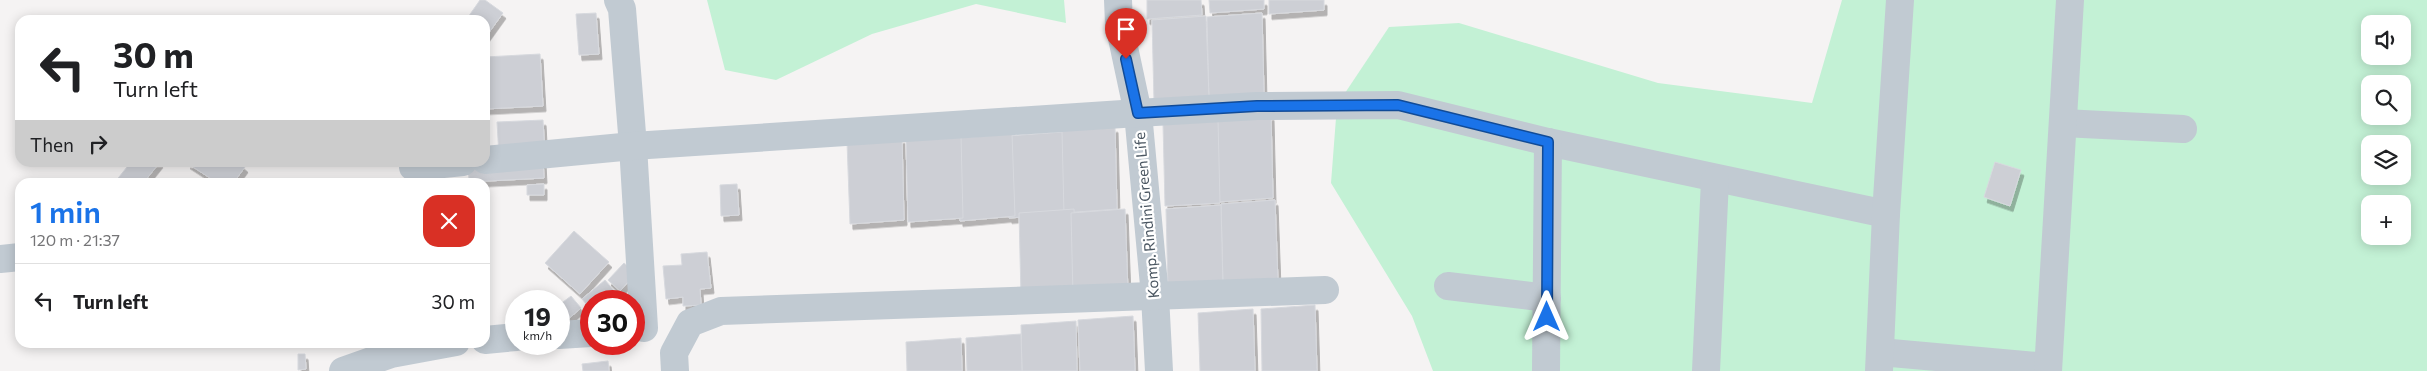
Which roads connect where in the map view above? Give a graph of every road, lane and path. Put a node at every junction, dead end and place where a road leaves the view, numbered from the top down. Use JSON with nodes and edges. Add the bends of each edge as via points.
{"nodes":[{"id":1,"x":618,"y":0,"type":"edge"},
{"id":2,"x":1118,"y":0,"type":"edge"},
{"id":3,"x":1900,"y":0,"type":"edge"},
{"id":4,"x":2070,"y":0,"type":"edge"},
{"id":5,"x":1138,"y":113,"type":"junction"},
{"id":6,"x":2063,"y":123,"type":"junction"},
{"id":7,"x":2183,"y":129,"type":"dead end"},
{"id":8,"x":1548,"y":142,"type":"junction"},
{"id":9,"x":633,"y":146,"type":"junction"},
{"id":10,"x":490,"y":160,"type":"edge"},
{"id":11,"x":1715,"y":180,"type":"junction"},
{"id":12,"x":1886,"y":214,"type":"junction"},
{"id":13,"x":15,"y":258,"type":"edge"},
{"id":14,"x":0,"y":259,"type":"edge"},
{"id":15,"x":1448,"y":286,"type":"dead end"},
{"id":16,"x":638,"y":290,"type":"edge"},
{"id":17,"x":1325,"y":290,"type":"dead end"},
{"id":18,"x":1155,"y":296,"type":"junction"},
{"id":19,"x":1547,"y":298,"type":"junction"},
{"id":20,"x":690,"y":323,"type":"junction"},
{"id":21,"x":645,"y":327,"type":"edge"},
{"id":22,"x":505,"y":339,"type":"edge"},
{"id":23,"x":490,"y":340,"type":"edge"},
{"id":24,"x":424,"y":348,"type":"edge"},
{"id":25,"x":1879,"y":362,"type":"edge"},
{"id":26,"x":2048,"y":369,"type":"edge"},
{"id":27,"x":343,"y":371,"type":"edge"},
{"id":28,"x":675,"y":371,"type":"edge"},
{"id":29,"x":1159,"y":371,"type":"edge"},
{"id":30,"x":1546,"y":371,"type":"edge"},
{"id":31,"x":1706,"y":371,"type":"edge"}],
"edges":[{"from":1,"to":9,"type":"street","via":[[622,9]]},
{"from":2,"to":5,"type":"street","name":"Komp. Rindini Green Life","via":[[1119,24]]},
{"from":3,"to":12,"type":"street"},
{"from":4,"to":6,"type":"street"},
{"from":5,"to":8,"type":"street","via":[[1257,106],[1398,105]]},
{"from":5,"to":9,"type":"street"},
{"from":5,"to":18,"type":"street","name":"Komp. Rindini Green Life"},
{"from":6,"to":7,"type":"street"},
{"from":6,"to":26,"type":"street"},
{"from":8,"to":11,"type":"street"},
{"from":8,"to":19,"type":"street"},
{"from":9,"to":10,"type":"street"},
{"from":9,"to":16,"type":"street"},
{"from":11,"to":12,"type":"street"},
{"from":11,"to":31,"type":"street"},
{"from":12,"to":25,"type":"street"},
{"from":13,"to":14,"type":"street"},
{"from":15,"to":19,"type":"street"},
{"from":17,"to":18,"type":"street"},
{"from":18,"to":20,"type":"street","via":[[721,311]]},
{"from":18,"to":29,"type":"street","name":"Komp. Rindini Green Life"},
{"from":19,"to":30,"type":"street"},
{"from":20,"to":21,"type":"street"},
{"from":20,"to":28,"type":"street","via":[[674,353]]},
{"from":22,"to":23,"type":"street"},
{"from":24,"to":27,"type":"street","via":[[391,354]]},
{"from":25,"to":26,"type":"street"}]}
